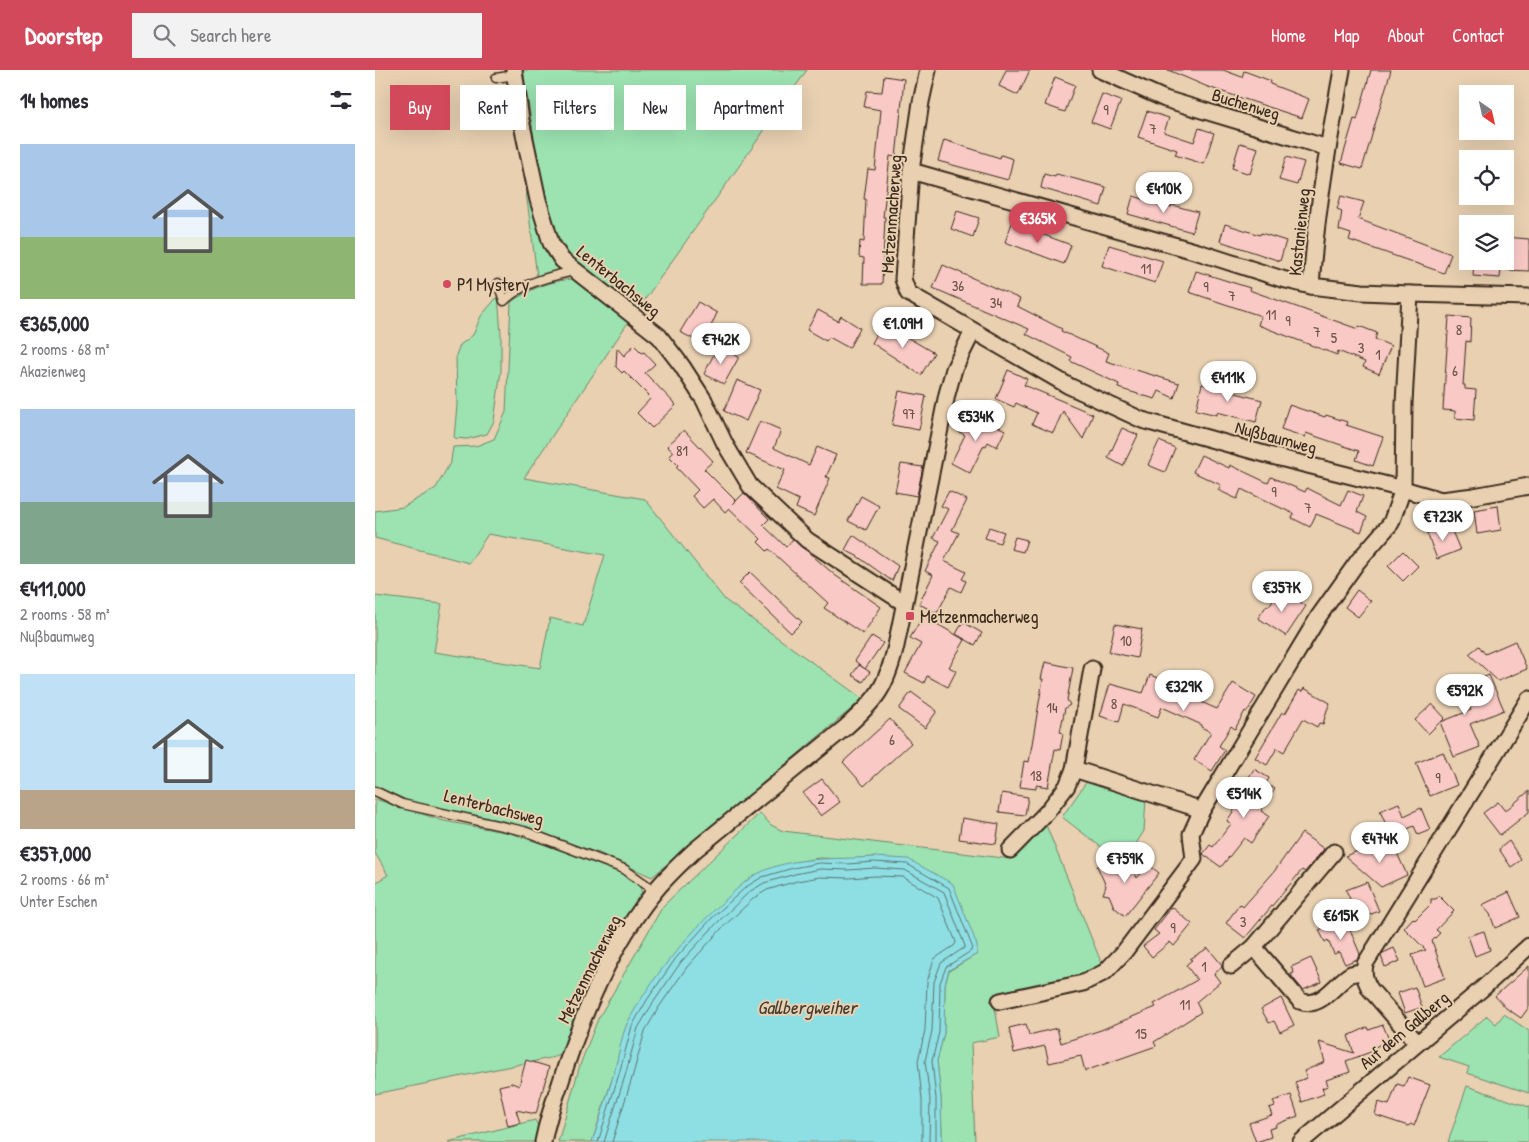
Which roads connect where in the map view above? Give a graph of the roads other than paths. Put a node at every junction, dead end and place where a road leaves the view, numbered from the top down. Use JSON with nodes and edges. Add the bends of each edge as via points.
{"nodes":[{"id":1,"x":928,"y":70,"type":"edge"},
{"id":2,"x":1100,"y":70,"type":"edge"},
{"id":3,"x":1342,"y":70,"type":"edge"},
{"id":4,"x":515,"y":72,"type":"edge"},
{"id":5,"x":497,"y":78,"type":"dead end"},
{"id":6,"x":1327,"y":148,"type":"junction"},
{"id":7,"x":911,"y":171,"type":"junction"},
{"id":8,"x":574,"y":271,"type":"junction"},
{"id":9,"x":498,"y":283,"type":"dead end"},
{"id":10,"x":1311,"y":286,"type":"junction"},
{"id":11,"x":1410,"y":294,"type":"junction"},
{"id":12,"x":1529,"y":297,"type":"edge"},
{"id":13,"x":973,"y":331,"type":"junction"},
{"id":14,"x":1529,"y":486,"type":"edge"},
{"id":15,"x":1403,"y":489,"type":"junction"},
{"id":16,"x":904,"y":603,"type":"junction"},
{"id":17,"x":1092,"y":669,"type":"dead end"},
{"id":18,"x":1529,"y":699,"type":"edge"},
{"id":19,"x":1074,"y":769,"type":"junction"},
{"id":20,"x":375,"y":791,"type":"edge"},
{"id":21,"x":1201,"y":812,"type":"junction"},
{"id":22,"x":1010,"y":850,"type":"dead end"},
{"id":23,"x":1334,"y":852,"type":"dead end"},
{"id":24,"x":655,"y":891,"type":"junction"},
{"id":25,"x":1529,"y":946,"type":"edge"},
{"id":26,"x":1255,"y":948,"type":"junction"},
{"id":27,"x":1231,"y":966,"type":"dead end"},
{"id":28,"x":1363,"y":972,"type":"junction"},
{"id":29,"x":1000,"y":1000,"type":"dead end"},
{"id":30,"x":1417,"y":1043,"type":"junction"},
{"id":31,"x":543,"y":1142,"type":"edge"},
{"id":32,"x":1301,"y":1142,"type":"edge"}],
"edges":[{"from":1,"to":7,"type":"street","name":"Metzenmacherweg"},
{"from":2,"to":6,"type":"street","name":"Buchenweg","via":[[1165,99]]},
{"from":3,"to":6,"type":"street","name":"Kastanienweg"},
{"from":4,"to":5,"type":"lane"},
{"from":4,"to":8,"type":"street","name":"Lenterbachsweg","via":[[521,120],[545,226],[551,243]]},
{"from":6,"to":10,"type":"street","name":"Kastanienweg"},
{"from":7,"to":10,"type":"street"},
{"from":7,"to":13,"type":"street","name":"Metzenmacherweg","via":[[903,279],[908,293]]},
{"from":8,"to":9,"type":"lane","via":[[535,281],[513,292],[504,301]]},
{"from":8,"to":16,"type":"street","name":"Lenterbachsweg","via":[[659,336],[704,400],[750,486],[807,540]]},
{"from":10,"to":11,"type":"street","name":"Kastanienweg"},
{"from":11,"to":12,"type":"street","name":"Kastanienweg"},
{"from":11,"to":15,"type":"street"},
{"from":13,"to":15,"type":"street","name":"Nußbaumweg","via":[[1069,386],[1143,420]]},
{"from":13,"to":16,"type":"street","name":"Metzenmacherweg","via":[[954,369],[947,394]]},
{"from":14,"to":15,"type":"street","name":"Nußbaumweg","via":[[1441,500]]},
{"from":15,"to":21,"type":"street","via":[[1391,523],[1358,560],[1319,616]]},
{"from":16,"to":24,"type":"street","name":"Metzenmacherweg","via":[[887,679],[869,706],[695,850]]},
{"from":17,"to":19,"type":"street"},
{"from":18,"to":28,"type":"street","via":[[1369,957]]},
{"from":19,"to":21,"type":"street"},
{"from":19,"to":22,"type":"street","via":[[1067,786],[1047,812]]},
{"from":20,"to":24,"type":"lane","name":"Lenterbachsweg","via":[[402,804],[524,831],[624,869]]},
{"from":21,"to":29,"type":"street","via":[[1191,834],[1194,859],[1124,952],[1105,972],[1083,984]]},
{"from":23,"to":26,"type":"street"},
{"from":24,"to":31,"type":"street","name":"Metzenmacherweg","via":[[633,922],[589,1006],[571,1049]]},
{"from":25,"to":30,"type":"street","name":"Auf dem Gallberg"},
{"from":26,"to":27,"type":"street"},
{"from":26,"to":28,"type":"street","via":[[1305,1004],[1317,1002],[1353,973]]},
{"from":28,"to":30,"type":"street","via":[[1370,989]]},
{"from":30,"to":32,"type":"street","name":"Auf dem Gallberg"}]}
